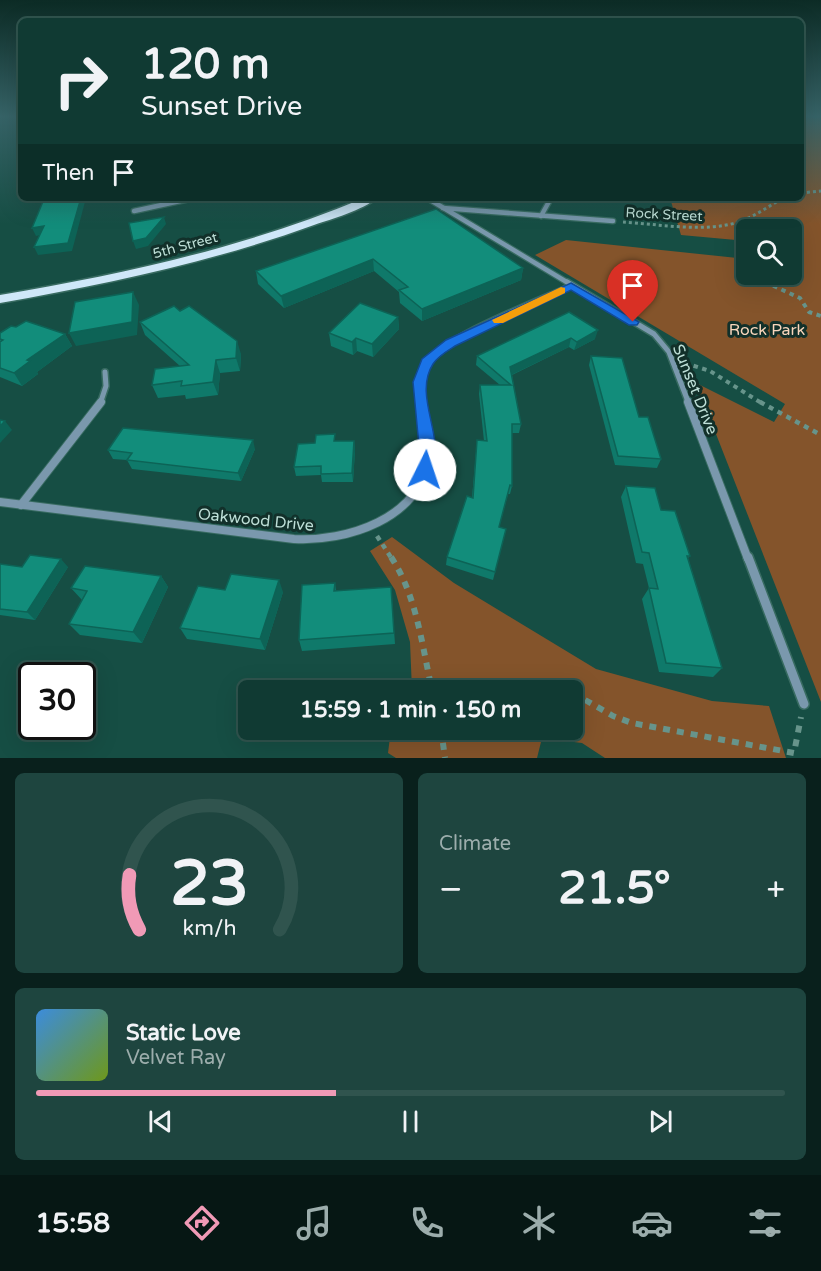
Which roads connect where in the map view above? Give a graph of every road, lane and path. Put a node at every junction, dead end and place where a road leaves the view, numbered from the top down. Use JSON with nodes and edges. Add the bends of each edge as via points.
{"nodes":[{"id":1,"x":821,"y":191,"type":"edge"},
{"id":2,"x":804,"y":193,"type":"edge"},
{"id":3,"x":180,"y":201,"type":"edge"},
{"id":4,"x":364,"y":201,"type":"edge"},
{"id":5,"x":432,"y":201,"type":"edge"},
{"id":6,"x":549,"y":201,"type":"edge"},
{"id":7,"x":778,"y":201,"type":"edge"},
{"id":8,"x":442,"y":207,"type":"junction"},
{"id":9,"x":135,"y":211,"type":"dead end"},
{"id":10,"x":541,"y":216,"type":"junction"},
{"id":11,"x":745,"y":219,"type":"edge"},
{"id":12,"x":613,"y":221,"type":"joint"},
{"id":13,"x":736,"y":222,"type":"edge"},
{"id":14,"x":771,"y":285,"type":"edge"},
{"id":15,"x":571,"y":286,"type":"junction"},
{"id":16,"x":0,"y":299,"type":"edge"},
{"id":17,"x":821,"y":316,"type":"edge"},
{"id":18,"x":672,"y":362,"type":"junction"},
{"id":19,"x":105,"y":372,"type":"dead end"},
{"id":20,"x":821,"y":435,"type":"edge"},
{"id":21,"x":0,"y":502,"type":"edge"},
{"id":22,"x":21,"y":505,"type":"junction"},
{"id":23,"x":370,"y":525,"type":"junction"},
{"id":24,"x":430,"y":680,"type":"edge"},
{"id":25,"x":583,"y":699,"type":"edge"},
{"id":26,"x":804,"y":704,"type":"joint"},
{"id":27,"x":443,"y":740,"type":"edge"},
{"id":28,"x":795,"y":755,"type":"edge"},
{"id":29,"x":445,"y":758,"type":"edge"}],
"edges":[{"from":1,"to":2,"type":"path"},
{"from":3,"to":9,"type":"street"},
{"from":4,"to":16,"type":"main road","name":"5th Street","via":[[297,228],[212,254],[110,279]]},
{"from":5,"to":8,"type":"street","name":"Sunset Drive"},
{"from":6,"to":10,"type":"street"},
{"from":7,"to":11,"type":"path","name":"Rock Street"},
{"from":8,"to":10,"type":"street","name":"Rock Street"},
{"from":8,"to":15,"type":"street","name":"Sunset Drive"},
{"from":10,"to":12,"type":"street","name":"Rock Street"},
{"from":12,"to":13,"type":"path","name":"Rock Street","via":[[700,227]]},
{"from":14,"to":17,"type":"path","via":[[800,298],[803,308]]},
{"from":15,"to":18,"type":"street","name":"Sunset Drive","via":[[654,334]]},
{"from":15,"to":23,"type":"street","name":"Oakwood Drive","via":[[450,343],[427,363],[419,382],[428,457],[425,470],[407,501]]},
{"from":18,"to":20,"type":"path","via":[[710,371],[782,416]]},
{"from":18,"to":26,"type":"street","name":"Sunset Drive"},
{"from":19,"to":22,"type":"street","via":[[101,403]]},
{"from":21,"to":22,"type":"street","name":"Oakwood Drive"},
{"from":22,"to":23,"type":"street","name":"Oakwood Drive","via":[[294,539],[346,536]]},
{"from":23,"to":24,"type":"path","via":[[402,573]]},
{"from":25,"to":28,"type":"path","via":[[632,723]]},
{"from":26,"to":28,"type":"path"},
{"from":27,"to":29,"type":"path"}]}
